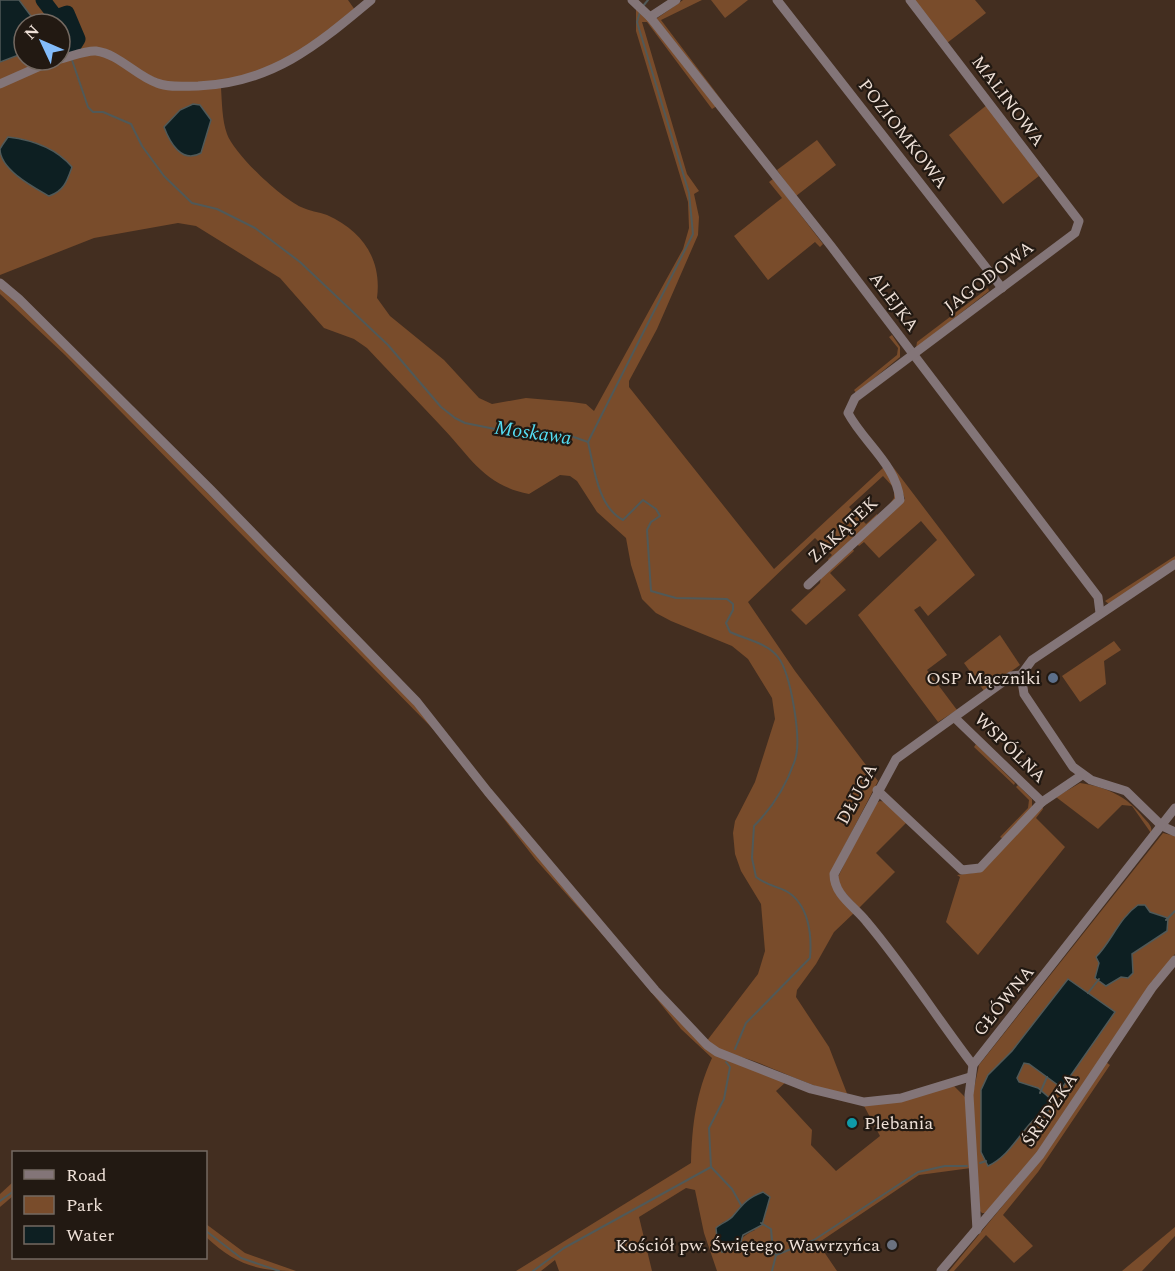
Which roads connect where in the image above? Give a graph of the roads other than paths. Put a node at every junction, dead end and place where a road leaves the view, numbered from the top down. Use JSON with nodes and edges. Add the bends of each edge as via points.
{"nodes":[{"id":1,"x":371,"y":0,"type":"edge"},
{"id":2,"x":632,"y":0,"type":"edge"},
{"id":3,"x":676,"y":0,"type":"edge"},
{"id":4,"x":777,"y":0,"type":"edge"},
{"id":5,"x":910,"y":0,"type":"edge"},
{"id":6,"x":650,"y":17,"type":"junction"},
{"id":7,"x":72,"y":56,"type":"edge"},
{"id":8,"x":27,"y":72,"type":"edge"},
{"id":9,"x":0,"y":84,"type":"edge"},
{"id":10,"x":1079,"y":221,"type":"joint"},
{"id":11,"x":0,"y":283,"type":"edge"},
{"id":12,"x":1002,"y":288,"type":"junction"},
{"id":13,"x":912,"y":354,"type":"junction"},
{"id":14,"x":900,"y":500,"type":"joint"},
{"id":15,"x":1175,"y":564,"type":"edge"},
{"id":16,"x":807,"y":585,"type":"dead end"},
{"id":17,"x":1100,"y":613,"type":"junction"},
{"id":18,"x":1021,"y":675,"type":"junction"},
{"id":19,"x":955,"y":718,"type":"junction"},
{"id":20,"x":1082,"y":776,"type":"junction"},
{"id":21,"x":877,"y":790,"type":"junction"},
{"id":22,"x":1042,"y":802,"type":"junction"},
{"id":23,"x":1175,"y":808,"type":"edge"},
{"id":24,"x":1162,"y":826,"type":"junction"},
{"id":25,"x":1175,"y":832,"type":"edge"},
{"id":26,"x":1175,"y":960,"type":"edge"},
{"id":27,"x":974,"y":1065,"type":"junction"},
{"id":28,"x":970,"y":1077,"type":"junction"},
{"id":29,"x":977,"y":1230,"type":"junction"},
{"id":30,"x":941,"y":1271,"type":"edge"}],
"edges":[{"from":1,"to":7,"type":"street","via":[[272,71],[227,85],[157,84],[95,51]]},
{"from":2,"to":6,"type":"street","name":"ALEJKA"},
{"from":3,"to":6,"type":"street"},
{"from":4,"to":12,"type":"street","name":"POZIOMKOWA"},
{"from":5,"to":10,"type":"street","name":"MALINOWA"},
{"from":6,"to":13,"type":"street","name":"ALEJKA"},
{"from":8,"to":9,"type":"street"},
{"from":10,"to":12,"type":"street","name":"JAGODOWA","via":[[1075,233]]},
{"from":11,"to":28,"type":"street","via":[[212,490],[417,702],[496,801],[698,1037],[717,1052],[811,1089],[864,1102],[901,1098]]},
{"from":12,"to":13,"type":"street","name":"JAGODOWA"},
{"from":13,"to":14,"type":"street","name":"JAGODOWA","via":[[855,398],[848,413],[894,477]]},
{"from":13,"to":17,"type":"street","name":"ALEJKA","via":[[1098,597]]},
{"from":14,"to":16,"type":"street","name":"ZAKĄTEK"},
{"from":15,"to":17,"type":"street","name":"DŁUGA"},
{"from":17,"to":18,"type":"street","name":"DŁUGA","via":[[1032,660]]},
{"from":18,"to":19,"type":"street","name":"DŁUGA","via":[[1011,676]]},
{"from":18,"to":20,"type":"street","via":[[1024,693]]},
{"from":19,"to":21,"type":"street","name":"DŁUGA","via":[[896,759]]},
{"from":19,"to":22,"type":"street","name":"WSPÓLNA"},
{"from":20,"to":22,"type":"street"},
{"from":20,"to":24,"type":"street","via":[[1126,791]]},
{"from":21,"to":22,"type":"street","via":[[962,870],[980,868]]},
{"from":21,"to":27,"type":"street","name":"DŁUGA","via":[[834,874],[836,888],[896,957]]},
{"from":23,"to":24,"type":"street","name":"GŁÓWNA"},
{"from":24,"to":25,"type":"street"},
{"from":24,"to":27,"type":"street","name":"GŁÓWNA"},
{"from":26,"to":29,"type":"street","name":"ŚREDZKA","via":[[1040,1155]]},
{"from":27,"to":28,"type":"street","name":"GŁÓWNA"},
{"from":28,"to":29,"type":"street","name":"GŁÓWNA"},
{"from":29,"to":30,"type":"street","name":"ŚREDZKA"}]}
